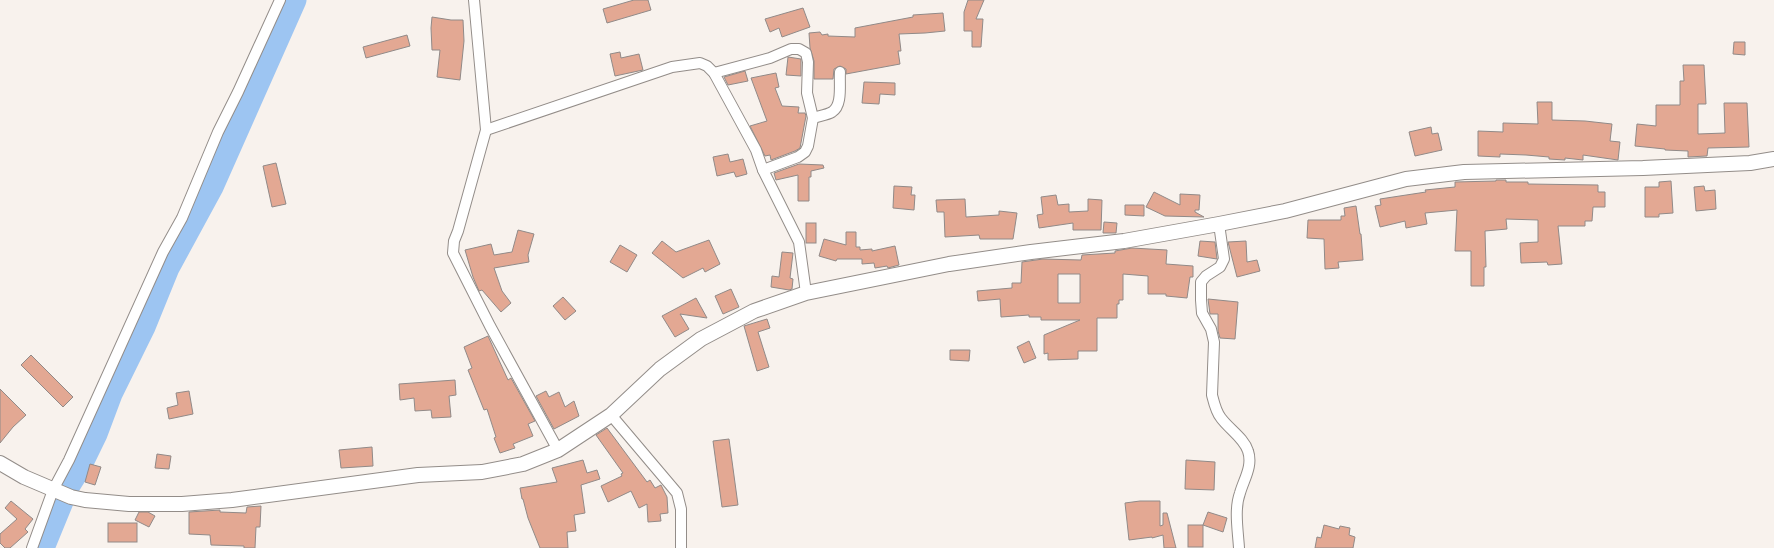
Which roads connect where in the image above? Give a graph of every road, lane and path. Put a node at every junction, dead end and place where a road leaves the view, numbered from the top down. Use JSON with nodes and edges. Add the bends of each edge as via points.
{"nodes":[{"id":1,"x":280,"y":0,"type":"edge"},
{"id":2,"x":474,"y":0,"type":"edge"},
{"id":3,"x":840,"y":72,"type":"dead end"},
{"id":4,"x":714,"y":73,"type":"junction"},
{"id":5,"x":813,"y":118,"type":"junction"},
{"id":6,"x":486,"y":130,"type":"junction"},
{"id":7,"x":1774,"y":160,"type":"edge"},
{"id":8,"x":763,"y":170,"type":"junction"},
{"id":9,"x":1219,"y":224,"type":"junction"},
{"id":10,"x":806,"y":293,"type":"junction"},
{"id":11,"x":611,"y":415,"type":"junction"},
{"id":12,"x":558,"y":450,"type":"junction"},
{"id":13,"x":0,"y":463,"type":"edge"},
{"id":14,"x":54,"y":491,"type":"junction"},
{"id":15,"x":32,"y":548,"type":"edge"},
{"id":16,"x":681,"y":548,"type":"edge"},
{"id":17,"x":1239,"y":548,"type":"edge"}],
"edges":[{"from":1,"to":14,"type":"street","via":[[218,132],[182,218],[163,252]]},
{"from":2,"to":6,"type":"street"},
{"from":3,"to":5,"type":"street","via":[[839,101],[835,109],[831,113]]},
{"from":4,"to":5,"type":"street","via":[[770,58],[791,49],[799,49],[806,53],[808,62],[807,93]]},
{"from":4,"to":6,"type":"street","via":[[700,62],[672,67]]},
{"from":4,"to":8,"type":"street","via":[[756,150]]},
{"from":5,"to":8,"type":"street","via":[[811,136],[805,152]]},
{"from":6,"to":12,"type":"street","via":[[454,241],[453,253]]},
{"from":7,"to":9,"type":"street","via":[[1651,168],[1464,172],[1420,177],[1285,211]]},
{"from":8,"to":10,"type":"street","via":[[799,242]]},
{"from":9,"to":10,"type":"street","via":[[1124,241],[949,264]]},
{"from":9,"to":17,"type":"street","via":[[1224,259],[1220,267],[1206,276],[1202,282],[1201,306],[1212,334],[1214,404],[1222,419],[1243,442],[1250,456],[1248,472],[1238,497]]},
{"from":10,"to":11,"type":"street","via":[[754,311],[701,339],[660,369]]},
{"from":11,"to":12,"type":"street"},
{"from":11,"to":16,"type":"street","via":[[677,493],[681,509]]},
{"from":12,"to":14,"type":"street","via":[[523,464],[482,472],[418,475],[232,500],[182,504],[129,504],[85,500]]},
{"from":13,"to":14,"type":"street"},
{"from":14,"to":15,"type":"street"}]}
